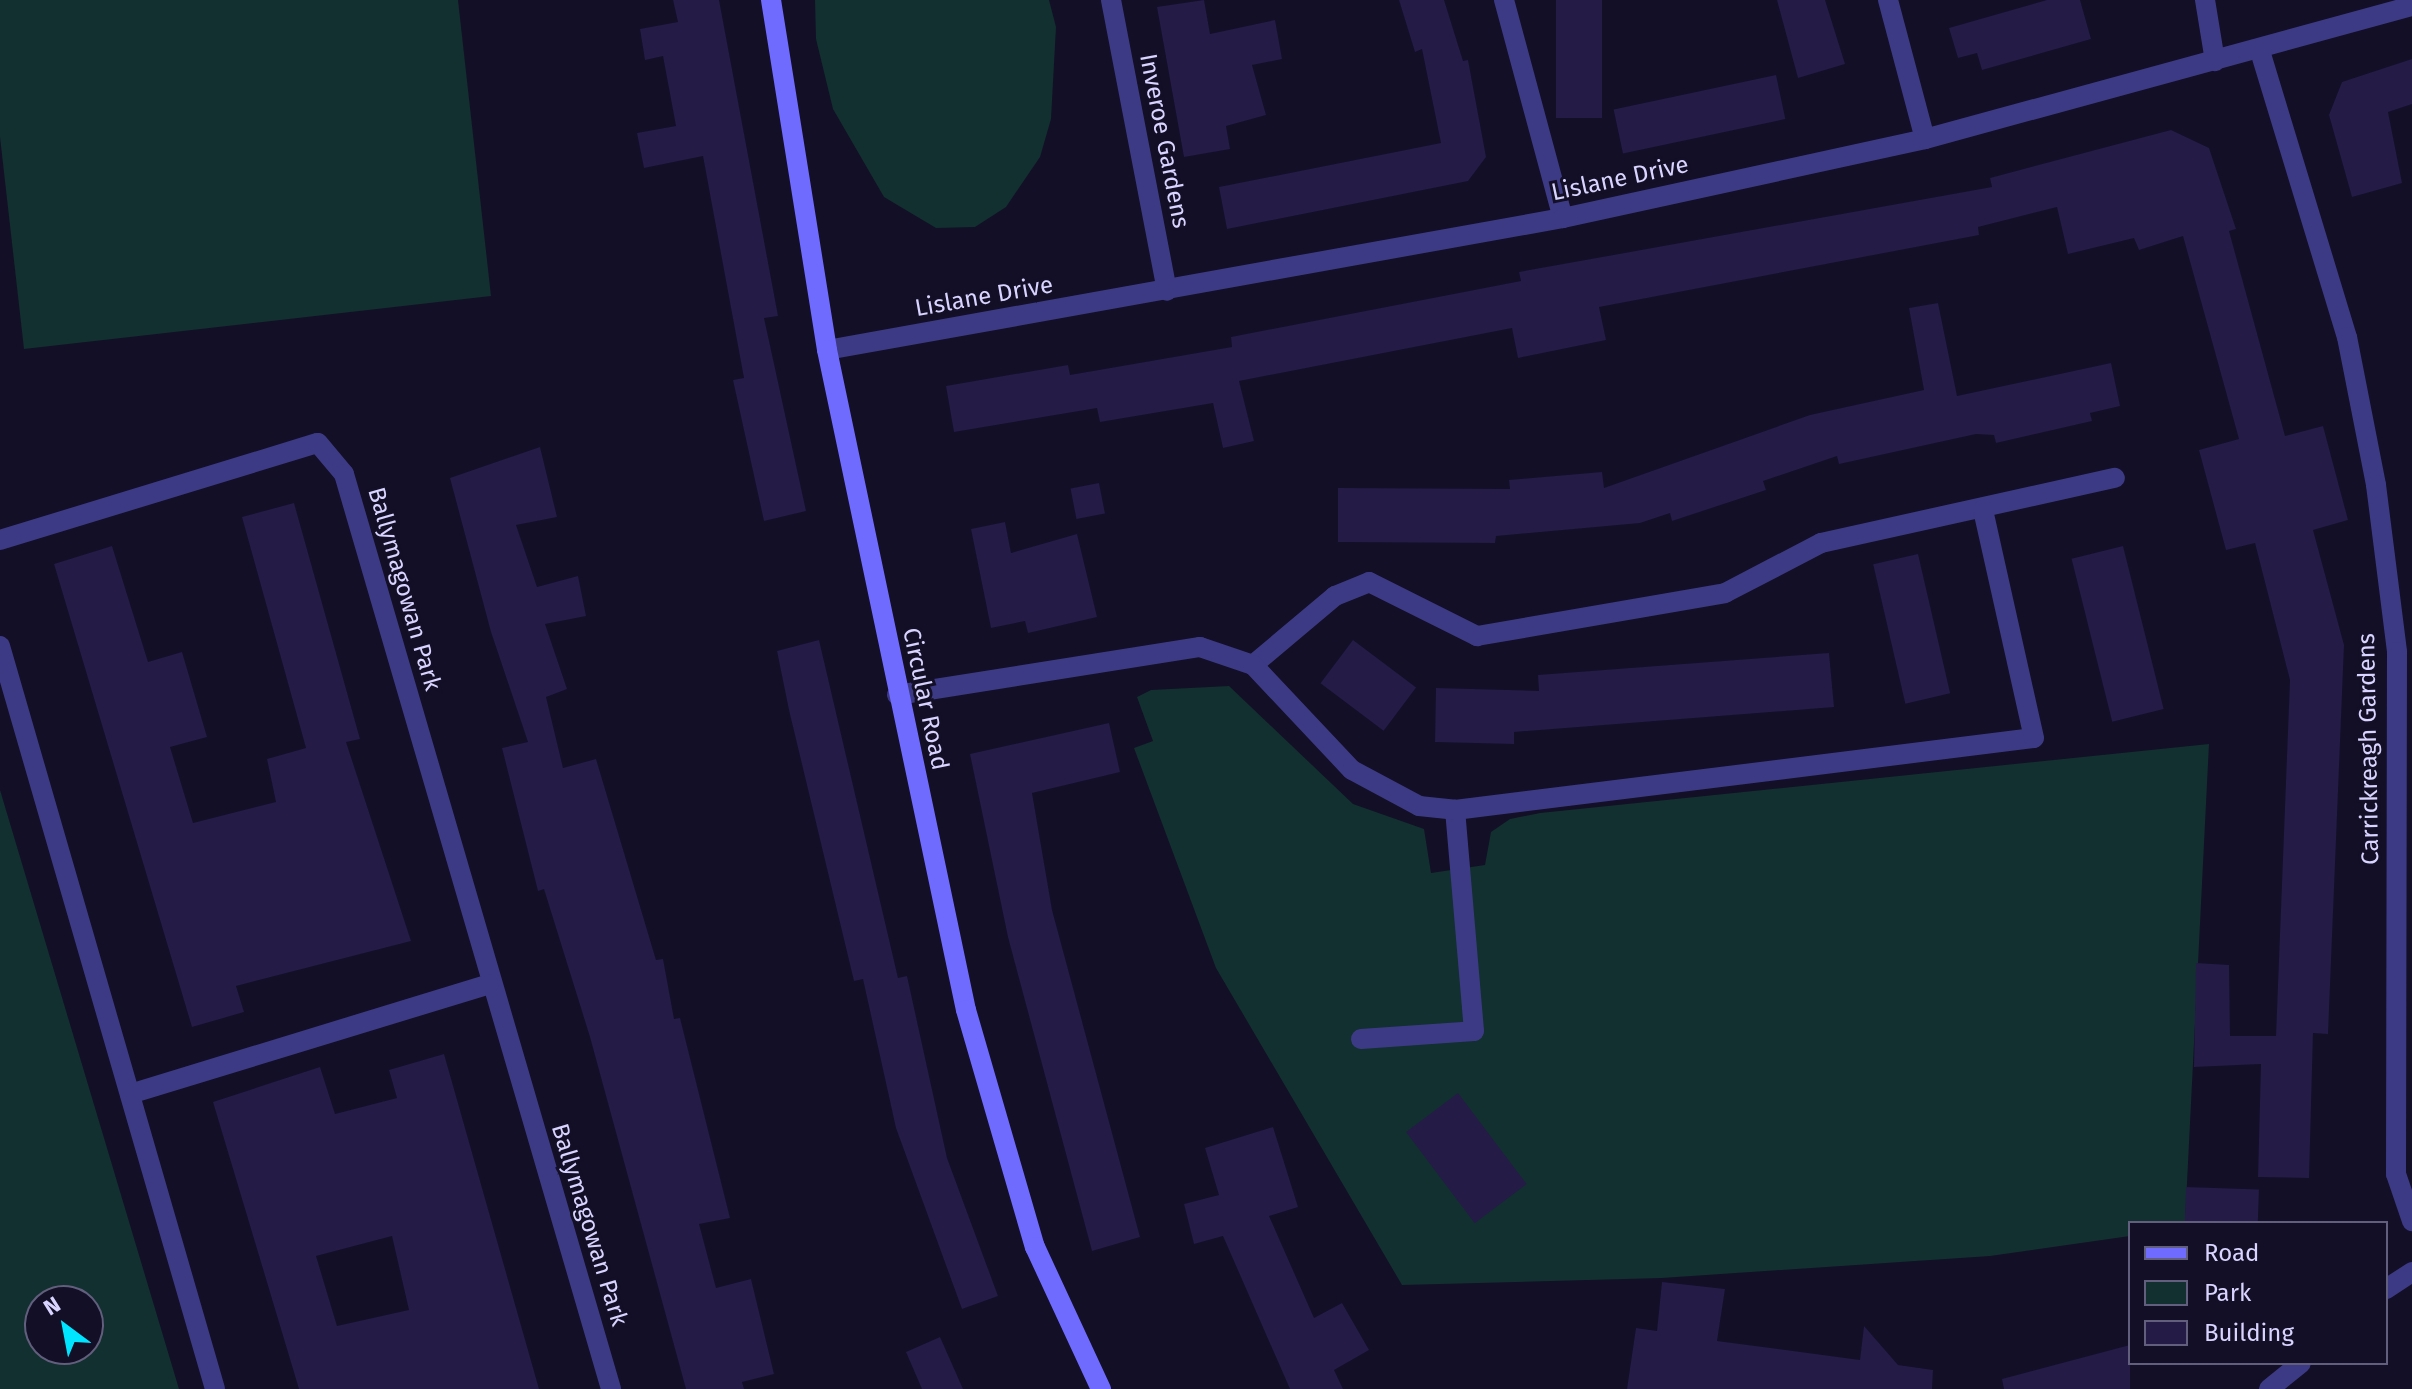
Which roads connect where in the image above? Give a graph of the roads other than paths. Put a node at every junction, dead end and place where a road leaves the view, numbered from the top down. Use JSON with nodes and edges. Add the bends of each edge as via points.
{"nodes":[{"id":1,"x":771,"y":0,"type":"edge"},
{"id":2,"x":1111,"y":0,"type":"edge"},
{"id":3,"x":1504,"y":0,"type":"edge"},
{"id":4,"x":1888,"y":0,"type":"edge"},
{"id":5,"x":2205,"y":0,"type":"edge"},
{"id":6,"x":2412,"y":6,"type":"edge"},
{"id":7,"x":2260,"y":51,"type":"junction"},
{"id":8,"x":2215,"y":61,"type":"junction"},
{"id":9,"x":1925,"y":139,"type":"junction"},
{"id":10,"x":1563,"y":218,"type":"junction"},
{"id":11,"x":1167,"y":291,"type":"junction"},
{"id":12,"x":827,"y":350,"type":"junction"},
{"id":13,"x":2115,"y":478,"type":"dead end"},
{"id":14,"x":1983,"y":510,"type":"junction"},
{"id":15,"x":0,"y":540,"type":"edge"},
{"id":16,"x":0,"y":646,"type":"edge"},
{"id":17,"x":1253,"y":665,"type":"junction"},
{"id":18,"x":897,"y":695,"type":"junction"},
{"id":19,"x":1455,"y":810,"type":"junction"},
{"id":20,"x":489,"y":984,"type":"junction"},
{"id":21,"x":1361,"y":1039,"type":"dead end"},
{"id":22,"x":130,"y":1094,"type":"junction"},
{"id":23,"x":2412,"y":1221,"type":"edge"},
{"id":24,"x":2412,"y":1272,"type":"edge"},
{"id":25,"x":2388,"y":1288,"type":"edge"},
{"id":26,"x":2299,"y":1365,"type":"edge"},
{"id":27,"x":215,"y":1389,"type":"edge"},
{"id":28,"x":611,"y":1389,"type":"edge"},
{"id":29,"x":1101,"y":1389,"type":"edge"},
{"id":30,"x":2269,"y":1389,"type":"edge"}],
"edges":[{"from":1,"to":12,"type":"street","name":"Circular Road"},
{"from":2,"to":11,"type":"street","name":"Inveroe Gardens"},
{"from":3,"to":10,"type":"street"},
{"from":4,"to":9,"type":"street"},
{"from":5,"to":8,"type":"street"},
{"from":6,"to":7,"type":"street","name":"Lislane Drive"},
{"from":7,"to":8,"type":"street","name":"Lislane Drive"},
{"from":7,"to":23,"type":"street","name":"Carrickreagh Gardens","via":[[2347,337],[2376,485],[2397,652],[2396,1174]]},
{"from":8,"to":9,"type":"street","name":"Lislane Drive"},
{"from":9,"to":10,"type":"street","name":"Lislane Drive"},
{"from":10,"to":11,"type":"street","name":"Lislane Drive"},
{"from":11,"to":12,"type":"street","name":"Lislane Drive"},
{"from":12,"to":18,"type":"street","name":"Circular Road"},
{"from":13,"to":14,"type":"street"},
{"from":14,"to":17,"type":"street","via":[[1821,543],[1725,593],[1477,636],[1369,582],[1335,596]]},
{"from":14,"to":19,"type":"street","via":[[2034,738]]},
{"from":15,"to":20,"type":"street","name":"Ballymagowan Park","via":[[318,443],[344,474]]},
{"from":16,"to":22,"type":"street"},
{"from":17,"to":18,"type":"street","via":[[1200,647]]},
{"from":17,"to":19,"type":"street","via":[[1352,770],[1419,806]]},
{"from":18,"to":29,"type":"street","name":"Circular Road","via":[[966,1010],[1035,1247]]},
{"from":19,"to":21,"type":"street","via":[[1474,1031]]},
{"from":20,"to":22,"type":"street"},
{"from":20,"to":28,"type":"street","name":"Ballymagowan Park"},
{"from":22,"to":27,"type":"street"},
{"from":24,"to":25,"type":"street"},
{"from":26,"to":30,"type":"street"}]}
